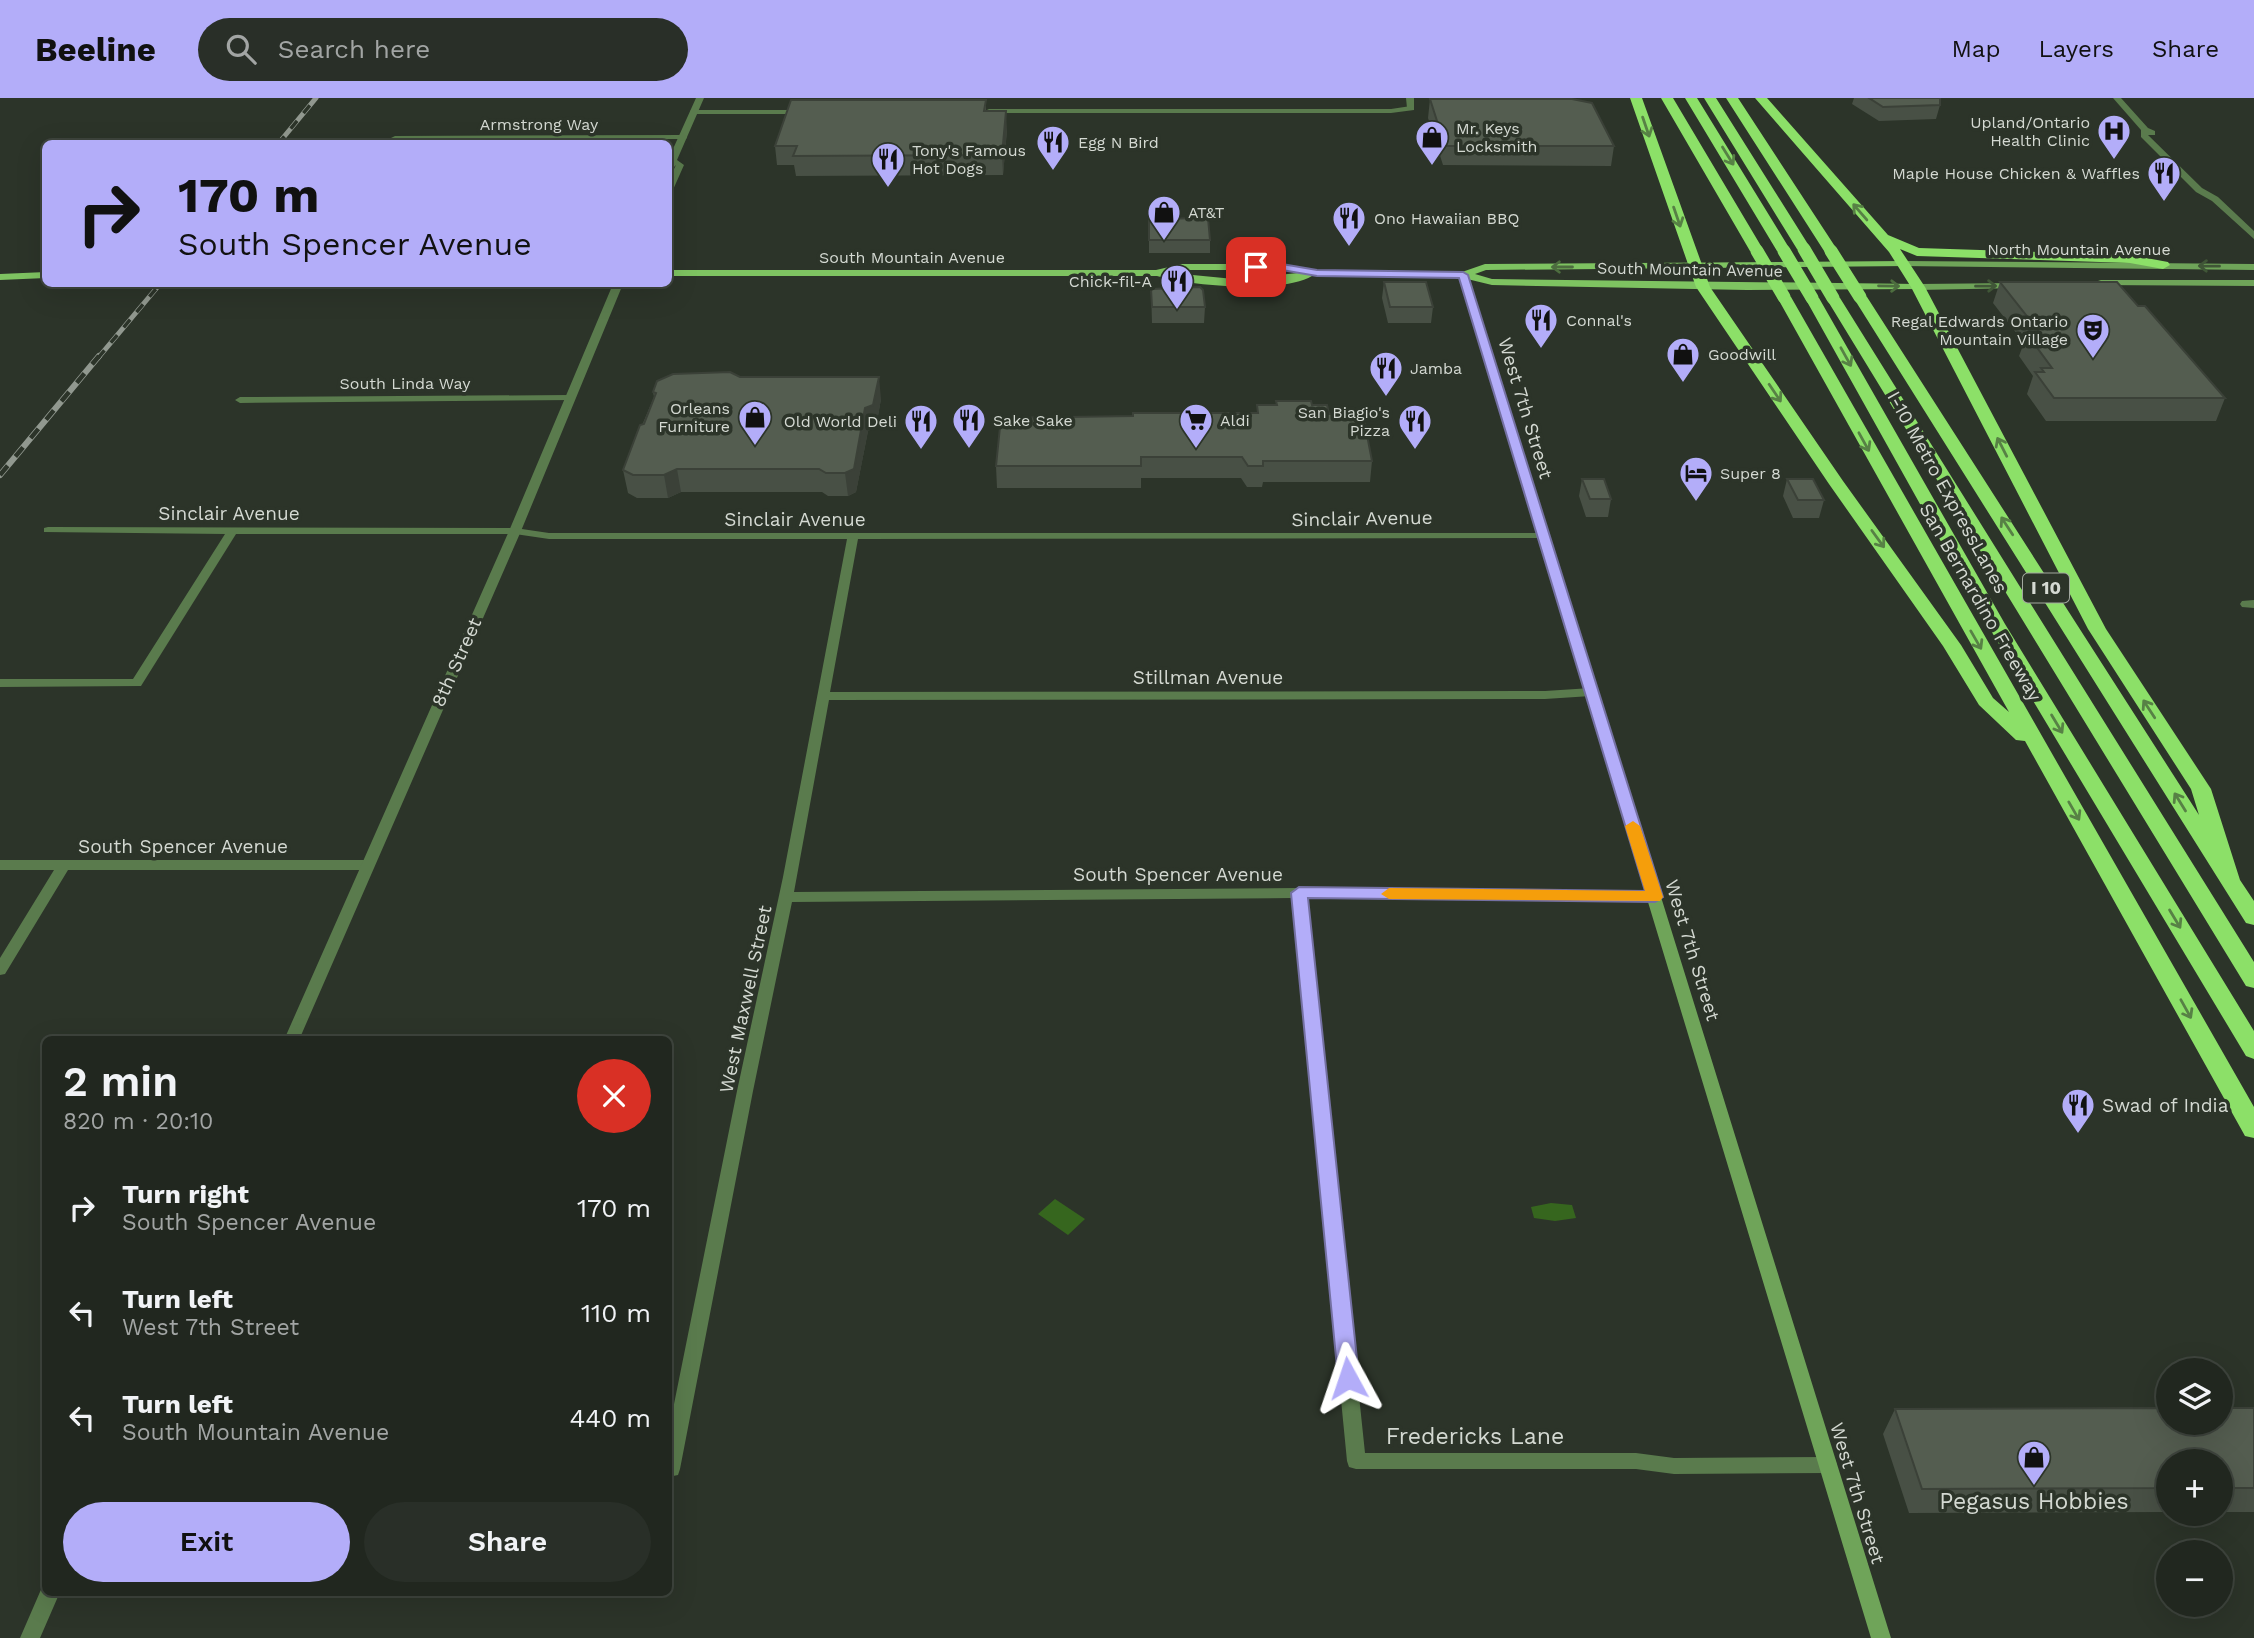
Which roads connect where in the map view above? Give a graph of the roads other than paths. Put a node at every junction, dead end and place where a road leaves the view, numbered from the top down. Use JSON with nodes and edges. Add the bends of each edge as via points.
{"nodes":[{"id":1,"x":700,"y":98,"type":"edge"},
{"id":2,"x":1410,"y":98,"type":"edge"},
{"id":3,"x":1636,"y":98,"type":"edge"},
{"id":4,"x":1667,"y":98,"type":"edge"},
{"id":5,"x":1691,"y":98,"type":"edge"},
{"id":6,"x":1710,"y":98,"type":"edge"},
{"id":7,"x":1720,"y":98,"type":"edge"},
{"id":8,"x":1732,"y":98,"type":"edge"},
{"id":9,"x":1760,"y":98,"type":"edge"},
{"id":10,"x":2117,"y":98,"type":"edge"},
{"id":11,"x":812,"y":111,"type":"edge"},
{"id":12,"x":975,"y":111,"type":"edge"},
{"id":13,"x":694,"y":112,"type":"junction"},
{"id":14,"x":683,"y":137,"type":"junction"},
{"id":15,"x":395,"y":138,"type":"dead end"},
{"id":16,"x":672,"y":159,"type":"edge"},
{"id":17,"x":672,"y":161,"type":"edge"},
{"id":18,"x":1772,"y":162,"type":"junction"},
{"id":19,"x":672,"y":181,"type":"edge"},
{"id":20,"x":1880,"y":234,"type":"junction"},
{"id":21,"x":2254,"y":236,"type":"edge"},
{"id":22,"x":1694,"y":264,"type":"junction"},
{"id":23,"x":1904,"y":264,"type":"junction"},
{"id":24,"x":2163,"y":265,"type":"junction"},
{"id":25,"x":2254,"y":267,"type":"edge"},
{"id":26,"x":42,"y":268,"type":"edge"},
{"id":27,"x":0,"y":273,"type":"edge"},
{"id":28,"x":672,"y":273,"type":"edge"},
{"id":29,"x":42,"y":275,"type":"edge"},
{"id":30,"x":1463,"y":275,"type":"junction"},
{"id":31,"x":42,"y":281,"type":"edge"},
{"id":32,"x":2254,"y":283,"type":"edge"},
{"id":33,"x":2083,"y":284,"type":"edge"},
{"id":34,"x":2030,"y":285,"type":"edge"},
{"id":35,"x":617,"y":287,"type":"edge"},
{"id":36,"x":1703,"y":287,"type":"junction"},
{"id":37,"x":1918,"y":287,"type":"junction"},
{"id":38,"x":570,"y":398,"type":"junction"},
{"id":39,"x":240,"y":400,"type":"dead end"},
{"id":40,"x":1897,"y":502,"type":"junction"},
{"id":41,"x":48,"y":530,"type":"dead end"},
{"id":42,"x":232,"y":531,"type":"junction"},
{"id":43,"x":515,"y":531,"type":"junction"},
{"id":44,"x":1543,"y":535,"type":"junction"},
{"id":45,"x":853,"y":536,"type":"junction"},
{"id":46,"x":2022,"y":550,"type":"junction"},
{"id":47,"x":1997,"y":624,"type":"junction"},
{"id":48,"x":2049,"y":648,"type":"junction"},
{"id":49,"x":0,"y":683,"type":"edge"},
{"id":50,"x":1591,"y":692,"type":"junction"},
{"id":51,"x":825,"y":696,"type":"junction"},
{"id":52,"x":2040,"y":752,"type":"junction"},
{"id":53,"x":0,"y":865,"type":"edge"},
{"id":54,"x":64,"y":865,"type":"junction"},
{"id":55,"x":366,"y":865,"type":"junction"},
{"id":56,"x":2230,"y":880,"type":"junction"},
{"id":57,"x":1299,"y":893,"type":"junction"},
{"id":58,"x":786,"y":897,"type":"junction"},
{"id":59,"x":1655,"y":897,"type":"junction"},
{"id":60,"x":2254,"y":918,"type":"edge"},
{"id":61,"x":0,"y":970,"type":"edge"},
{"id":62,"x":2254,"y":980,"type":"edge"},
{"id":63,"x":292,"y":1036,"type":"edge"},
{"id":64,"x":2254,"y":1050,"type":"edge"},
{"id":65,"x":2254,"y":1129,"type":"edge"},
{"id":66,"x":672,"y":1464,"type":"edge"},
{"id":67,"x":1828,"y":1465,"type":"junction"},
{"id":68,"x":48,"y":1596,"type":"edge"},
{"id":69,"x":30,"y":1638,"type":"edge"},
{"id":70,"x":1881,"y":1638,"type":"edge"}],
"edges":[{"from":1,"to":13,"type":"street"},
{"from":2,"to":12,"type":"street","via":[[1411,108],[1391,111]]},
{"from":3,"to":22,"type":"highway","one_way":true},
{"from":4,"to":40,"type":"highway","name":"San Bernardino Freeway","one_way":true,"bridge":true},
{"from":5,"to":47,"type":"highway","name":"I-10 Metro ExpressLanes","one_way":true,"bridge":true,"via":[[1812,298]]},
{"from":6,"to":48,"type":"highway","name":"I-10 Metro ExpressLanes","bridge":true},
{"from":7,"to":18,"type":"highway"},
{"from":8,"to":18,"type":"highway","number":"I 10"},
{"from":20,"to":9,"type":"highway","one_way":true},
{"from":10,"to":21,"type":"street","via":[[2145,130],[2144,135]]},
{"from":11,"to":13,"type":"street"},
{"from":13,"to":14,"type":"street"},
{"from":14,"to":15,"type":"street","name":"Armstrong Way"},
{"from":14,"to":16,"type":"street"},
{"from":17,"to":19,"type":"street","via":[[680,164]]},
{"from":46,"to":18,"type":"highway","number":"I 10","one_way":true,"bridge":true},
{"from":20,"to":23,"type":"highway"},
{"from":20,"to":24,"type":"highway","via":[[1917,252],[2130,259]]},
{"from":22,"to":23,"type":"main road","name":"South Mountain Avenue"},
{"from":22,"to":30,"type":"main road","name":"South Mountain Avenue","one_way":true,"via":[[1485,267]]},
{"from":22,"to":36,"type":"highway"},
{"from":23,"to":24,"type":"main road","name":"North Mountain Avenue"},
{"from":23,"to":37,"type":"highway"},
{"from":25,"to":24,"type":"main road","name":"North Mountain Avenue","one_way":true},
{"from":26,"to":27,"type":"main road"},
{"from":27,"to":29,"type":"main road"},
{"from":27,"to":31,"type":"main road"},
{"from":28,"to":30,"type":"main road","name":"South Mountain Avenue","via":[[1156,273],[1186,280],[1285,280],[1317,273]]},
{"from":30,"to":36,"type":"main road","name":"South Mountain Avenue","via":[[1492,282]]},
{"from":30,"to":44,"type":"main road","name":"West 7th Street"},
{"from":32,"to":33,"type":"main road","name":"North Mountain Avenue"},
{"from":37,"to":34,"type":"main road","name":"North Mountain Avenue","one_way":true},
{"from":35,"to":38,"type":"street","name":"8th Street"},
{"from":36,"to":37,"type":"main road","name":"South Mountain Avenue","one_way":true},
{"from":36,"to":52,"type":"highway","one_way":true,"via":[[1938,624],[1986,701]]},
{"from":56,"to":37,"type":"highway","one_way":true,"via":[[2200,789],[2097,629]]},
{"from":38,"to":39,"type":"street","name":"South Linda Way"},
{"from":38,"to":43,"type":"street","name":"8th Street"},
{"from":40,"to":47,"type":"highway"},
{"from":40,"to":52,"type":"highway","name":"San Bernardino Freeway","one_way":true},
{"from":41,"to":42,"type":"street","name":"Sinclair Avenue"},
{"from":42,"to":43,"type":"street","name":"Sinclair Avenue"},
{"from":42,"to":49,"type":"street","via":[[137,683]]},
{"from":43,"to":45,"type":"street","name":"Sinclair Avenue","via":[[550,536]]},
{"from":43,"to":55,"type":"street","name":"8th Street"},
{"from":44,"to":45,"type":"street","name":"Sinclair Avenue"},
{"from":44,"to":50,"type":"main road","name":"West 7th Street"},
{"from":45,"to":51,"type":"street","name":"West Maxwell Street"},
{"from":46,"to":48,"type":"highway"},
{"from":56,"to":46,"type":"highway","number":"I 10","one_way":true},
{"from":47,"to":64,"type":"highway","name":"I-10 Metro ExpressLanes","one_way":true},
{"from":48,"to":62,"type":"highway","name":"I-10 Metro ExpressLanes"},
{"from":50,"to":51,"type":"street","name":"Stillman Avenue"},
{"from":50,"to":59,"type":"main road","name":"West 7th Street"},
{"from":51,"to":58,"type":"street","name":"West Maxwell Street"},
{"from":52,"to":65,"type":"highway","name":"San Bernardino Freeway","one_way":true},
{"from":53,"to":54,"type":"street","name":"South Spencer Avenue"},
{"from":54,"to":55,"type":"street","name":"South Spencer Avenue"},
{"from":54,"to":61,"type":"street"},
{"from":55,"to":63,"type":"street","name":"8th Street"},
{"from":56,"to":60,"type":"highway","number":"I 10"},
{"from":57,"to":58,"type":"street","name":"South Spencer Avenue"},
{"from":57,"to":59,"type":"street","name":"South Spencer Avenue"},
{"from":57,"to":67,"type":"street","name":"Fredericks Lane","via":[[1356,1461]]},
{"from":58,"to":66,"type":"street","name":"West Maxwell Street"},
{"from":59,"to":67,"type":"main road","name":"West 7th Street"},
{"from":67,"to":70,"type":"main road","name":"West 7th Street"},
{"from":68,"to":69,"type":"street"}]}
